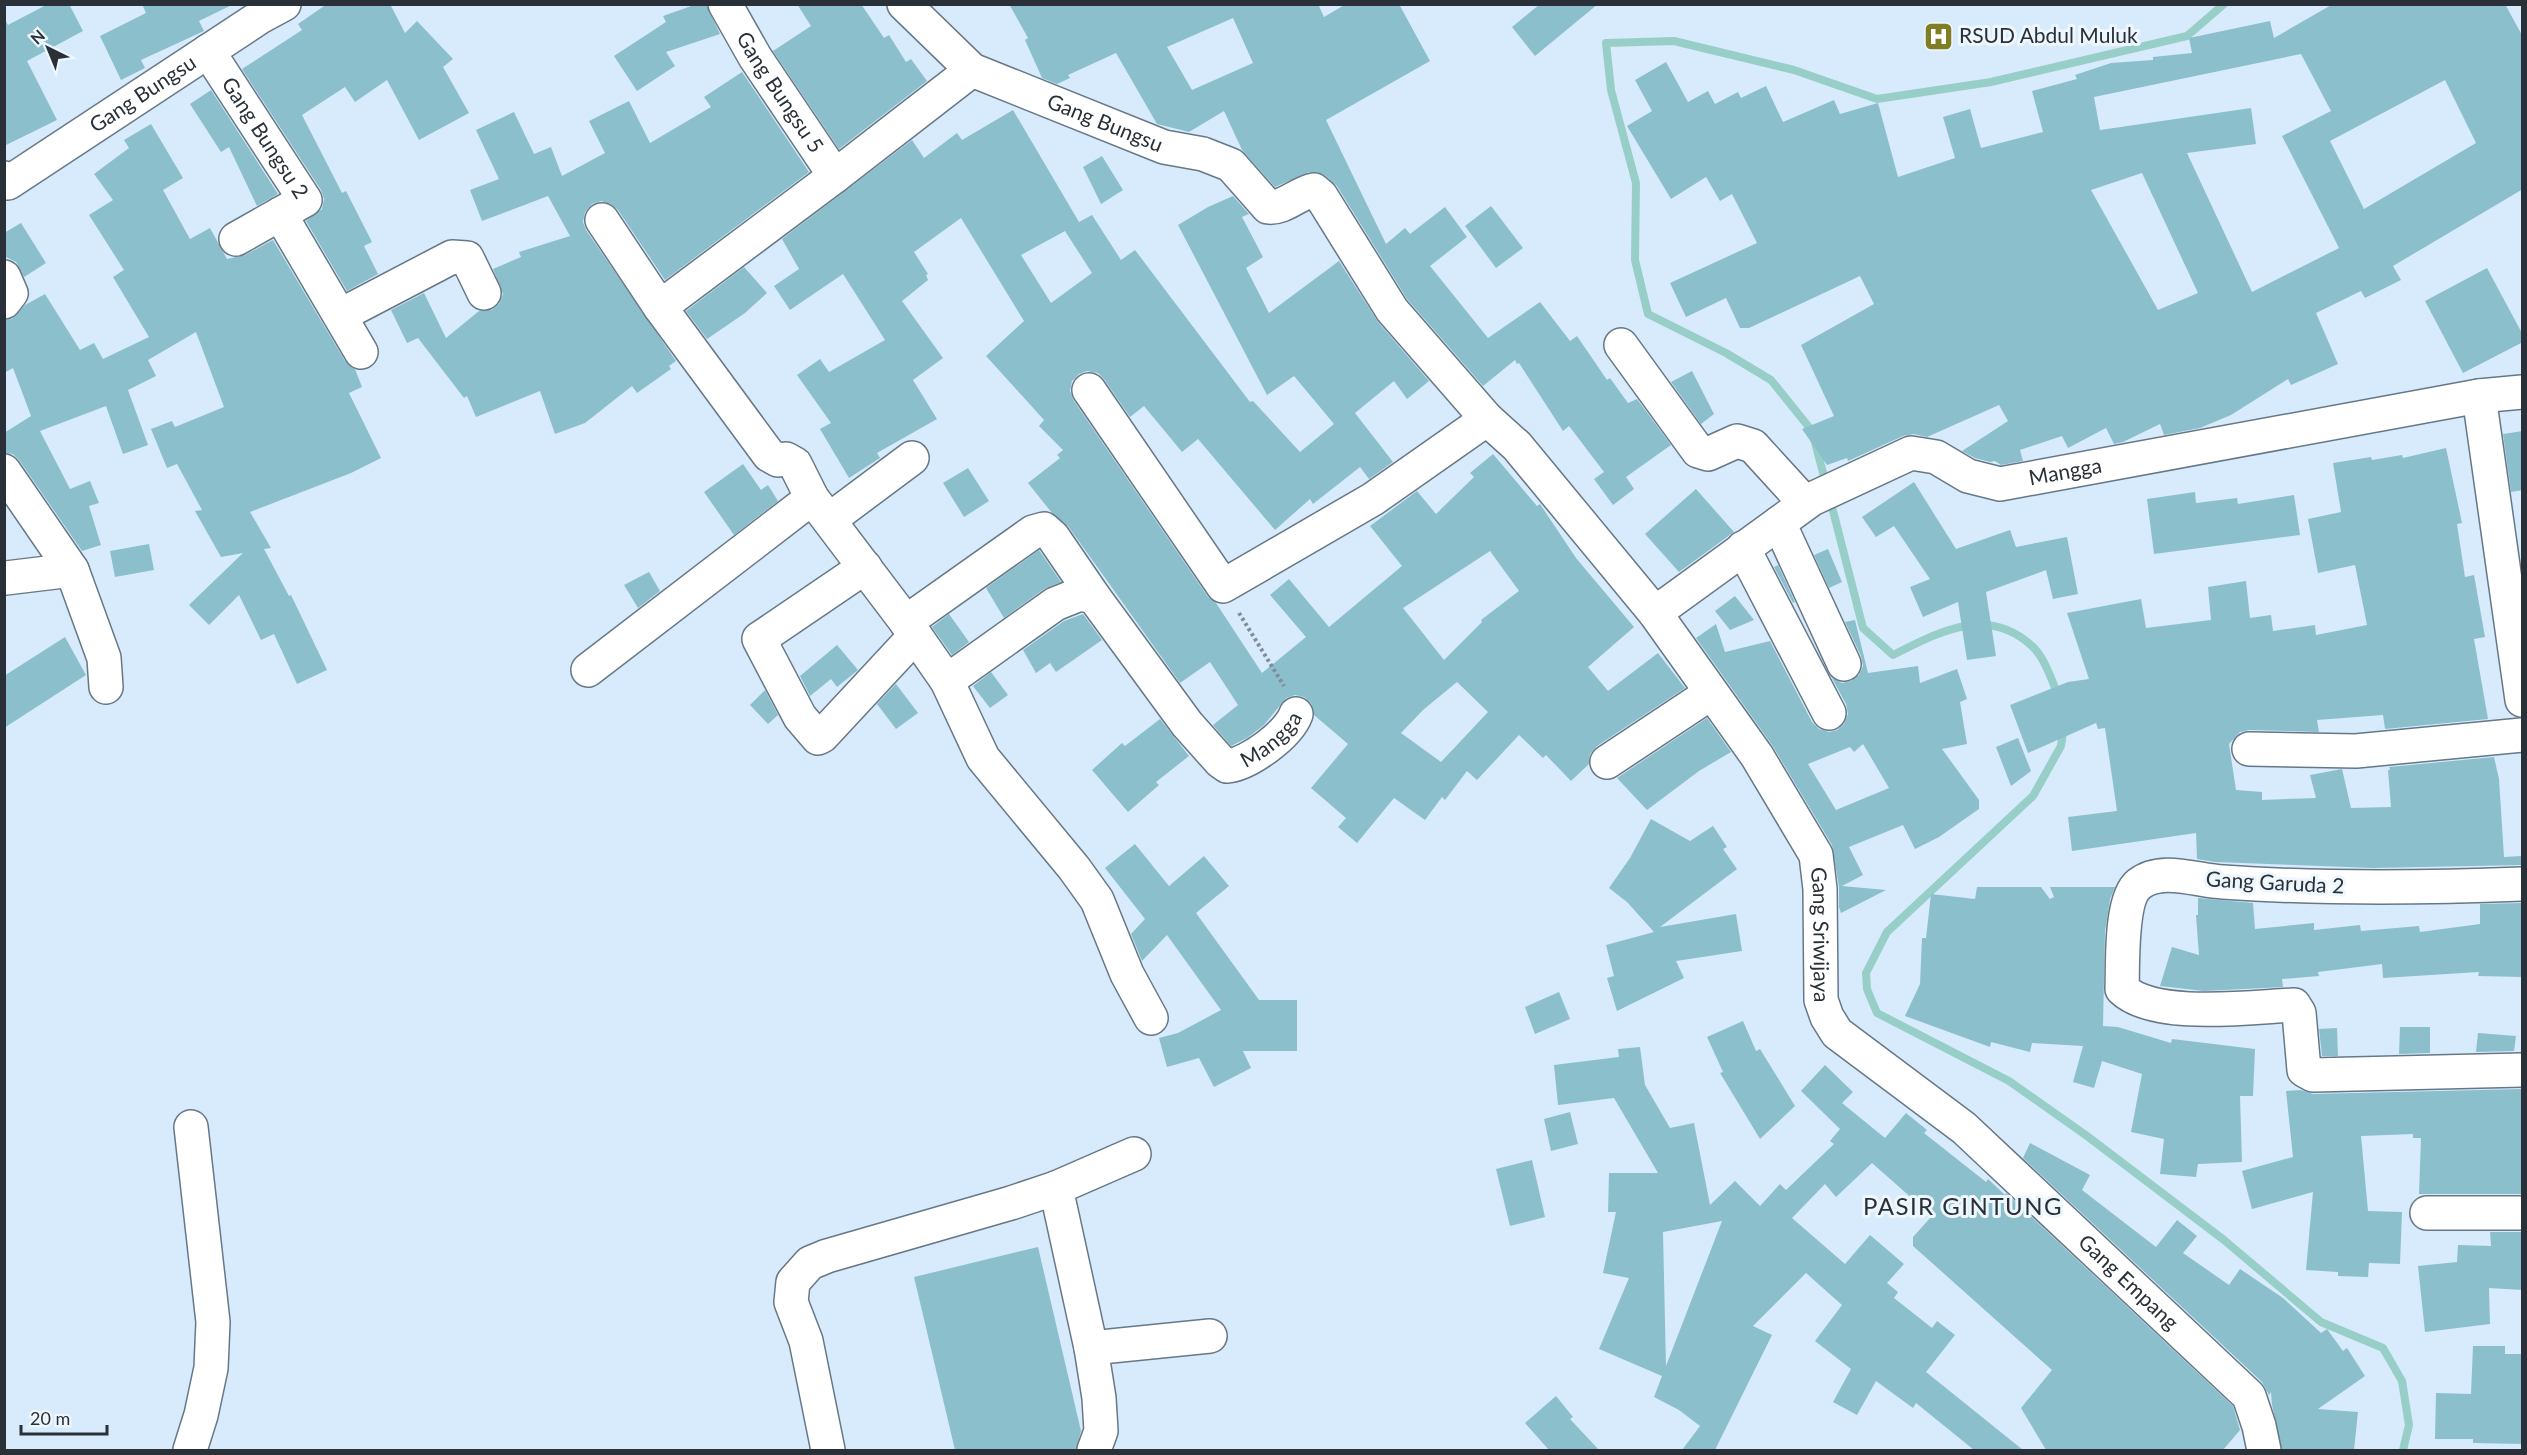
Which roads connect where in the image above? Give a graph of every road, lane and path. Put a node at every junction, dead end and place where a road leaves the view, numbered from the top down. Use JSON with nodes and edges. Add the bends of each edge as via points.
{"nodes":[{"id":1,"x":284,"y":4,"type":"edge"},
{"id":2,"x":725,"y":4,"type":"edge"},
{"id":3,"x":904,"y":4,"type":"edge"},
{"id":4,"x":208,"y":51,"type":"junction"},
{"id":5,"x":972,"y":70,"type":"junction"},
{"id":6,"x":835,"y":177,"type":"junction"},
{"id":7,"x":6,"y":185,"type":"edge"},
{"id":8,"x":1314,"y":190,"type":"joint"},
{"id":9,"x":280,"y":214,"type":"junction"},
{"id":10,"x":602,"y":220,"type":"dead end"},
{"id":11,"x":237,"y":239,"type":"dead end"},
{"id":12,"x":4,"y":277,"type":"edge"},
{"id":13,"x":484,"y":294,"type":"dead end"},
{"id":14,"x":4,"y":302,"type":"edge"},
{"id":15,"x":660,"y":307,"type":"junction"},
{"id":16,"x":341,"y":315,"type":"junction"},
{"id":17,"x":1621,"y":345,"type":"dead end"},
{"id":18,"x":361,"y":352,"type":"dead end"},
{"id":19,"x":1089,"y":390,"type":"dead end"},
{"id":20,"x":2523,"y":392,"type":"edge"},
{"id":21,"x":2479,"y":396,"type":"junction"},
{"id":22,"x":1487,"y":419,"type":"junction"},
{"id":23,"x":912,"y":458,"type":"dead end"},
{"id":24,"x":4,"y":471,"type":"edge"},
{"id":25,"x":1809,"y":501,"type":"junction"},
{"id":26,"x":821,"y":509,"type":"junction"},
{"id":27,"x":1779,"y":522,"type":"junction"},
{"id":28,"x":45,"y":529,"type":"junction"},
{"id":29,"x":1743,"y":548,"type":"junction"},
{"id":30,"x":865,"y":567,"type":"junction"},
{"id":31,"x":72,"y":570,"type":"junction"},
{"id":32,"x":5,"y":578,"type":"edge"},
{"id":33,"x":1223,"y":586,"type":"junction"},
{"id":34,"x":1094,"y":597,"type":"junction"},
{"id":35,"x":1655,"y":613,"type":"junction"},
{"id":36,"x":911,"y":629,"type":"junction"},
{"id":37,"x":1844,"y":664,"type":"dead end"},
{"id":38,"x":588,"y":670,"type":"dead end"},
{"id":39,"x":947,"y":681,"type":"junction"},
{"id":40,"x":106,"y":687,"type":"dead end"},
{"id":41,"x":1711,"y":693,"type":"junction"},
{"id":42,"x":2523,"y":700,"type":"edge"},
{"id":43,"x":1829,"y":713,"type":"dead end"},
{"id":44,"x":1296,"y":714,"type":"joint"},
{"id":45,"x":2523,"y":735,"type":"edge"},
{"id":46,"x":2249,"y":748,"type":"dead end"},
{"id":47,"x":1607,"y":762,"type":"dead end"},
{"id":48,"x":2523,"y":884,"type":"edge"},
{"id":49,"x":1151,"y":1018,"type":"dead end"},
{"id":50,"x":2523,"y":1070,"type":"edge"},
{"id":51,"x":191,"y":1127,"type":"dead end"},
{"id":52,"x":1964,"y":1128,"type":"joint"},
{"id":53,"x":1134,"y":1154,"type":"dead end"},
{"id":54,"x":1056,"y":1188,"type":"junction"},
{"id":55,"x":2427,"y":1213,"type":"dead end"},
{"id":56,"x":2523,"y":1213,"type":"edge"},
{"id":57,"x":1210,"y":1336,"type":"dead end"},
{"id":58,"x":1091,"y":1348,"type":"junction"},
{"id":59,"x":190,"y":1450,"type":"edge"},
{"id":60,"x":828,"y":1450,"type":"edge"},
{"id":61,"x":1094,"y":1450,"type":"edge"},
{"id":62,"x":2264,"y":1450,"type":"edge"}],
"edges":[{"from":1,"to":4,"type":"street","name":"Gang Bungsu"},
{"from":2,"to":6,"type":"street","name":"Gang Bungsu 5","via":[[755,57]]},
{"from":3,"to":5,"type":"street","name":"Gang Bungsu"},
{"from":4,"to":7,"type":"street","name":"Gang Bungsu"},
{"from":4,"to":9,"type":"street","name":"Gang Bungsu 2","via":[[304,200]]},
{"from":5,"to":6,"type":"street"},
{"from":5,"to":8,"type":"street","name":"Gang Bungsu","via":[[1164,147],[1203,154],[1232,165],[1268,207],[1275,208]]},
{"from":6,"to":15,"type":"street"},
{"from":8,"to":22,"type":"street","name":"Gang Sriwijaya","via":[[1392,310]]},
{"from":9,"to":11,"type":"street","name":"Gang Bungsu 2"},
{"from":9,"to":16,"type":"street","name":"Gang Bungsu 2"},
{"from":10,"to":15,"type":"street"},
{"from":12,"to":14,"type":"street","via":[[11,293]]},
{"from":13,"to":16,"type":"street","via":[[467,258],[452,257]]},
{"from":15,"to":26,"type":"street","via":[[769,455],[795,464]]},
{"from":16,"to":18,"type":"street","name":"Gang Bungsu 2"},
{"from":17,"to":25,"type":"street","via":[[1698,452],[1708,454],[1737,441],[1753,446]]},
{"from":19,"to":33,"type":"street"},
{"from":20,"to":21,"type":"street","name":"Mangga"},
{"from":21,"to":25,"type":"street","name":"Mangga","via":[[2001,484],[1968,476],[1936,457],[1911,453]]},
{"from":21,"to":42,"type":"street"},
{"from":22,"to":33,"type":"street","via":[[1373,499]]},
{"from":22,"to":35,"type":"street","name":"Gang Sriwijaya","via":[[1518,446]]},
{"from":23,"to":26,"type":"street"},
{"from":24,"to":28,"type":"street"},
{"from":25,"to":27,"type":"street","name":"Mangga"},
{"from":26,"to":30,"type":"street"},
{"from":26,"to":38,"type":"street"},
{"from":27,"to":29,"type":"street","name":"Mangga"},
{"from":27,"to":37,"type":"street"},
{"from":28,"to":31,"type":"street"},
{"from":28,"to":32,"type":"street"},
{"from":29,"to":35,"type":"street","name":"Mangga"},
{"from":29,"to":43,"type":"street"},
{"from":30,"to":36,"type":"street"},
{"from":30,"to":36,"type":"street","via":[[759,639],[800,717],[818,738]]},
{"from":31,"to":32,"type":"street"},
{"from":31,"to":40,"type":"street","via":[[105,658]]},
{"from":33,"to":44,"type":"path","name":"Mangga","via":[[1292,699]]},
{"from":34,"to":36,"type":"street","via":[[1044,529],[1033,532]]},
{"from":34,"to":39,"type":"street","via":[[1080,594],[1055,604]]},
{"from":34,"to":44,"type":"street","name":"Mangga","via":[[1187,724],[1227,766],[1240,765],[1260,752],[1293,723]]},
{"from":35,"to":41,"type":"street","name":"Gang Sriwijaya"},
{"from":36,"to":39,"type":"street"},
{"from":39,"to":49,"type":"street","via":[[983,758],[1097,900],[1127,974]]},
{"from":41,"to":47,"type":"street"},
{"from":41,"to":52,"type":"street","name":"Gang Sriwijaya","via":[[1757,756],[1816,855],[1821,1000],[1827,1017],[1838,1033]]},
{"from":45,"to":46,"type":"street","via":[[2356,751]]},
{"from":48,"to":50,"type":"street","name":"Gang Garuda 2","via":[[2400,889],[2152,876],[2137,885],[2129,898],[2122,989],[2128,995],[2174,1008],[2294,1005],[2299,1013],[2304,1070],[2313,1076]]},
{"from":51,"to":59,"type":"street","via":[[213,1322],[211,1368]]},
{"from":52,"to":62,"type":"street","name":"Gang Empang","via":[[2249,1396]]},
{"from":53,"to":54,"type":"street"},
{"from":54,"to":58,"type":"street"},
{"from":54,"to":60,"type":"street","via":[[827,1256],[810,1263],[793,1282],[791,1302],[806,1341]]},
{"from":55,"to":56,"type":"street"},
{"from":57,"to":58,"type":"street"},
{"from":58,"to":61,"type":"street","via":[[1101,1431]]}]}
